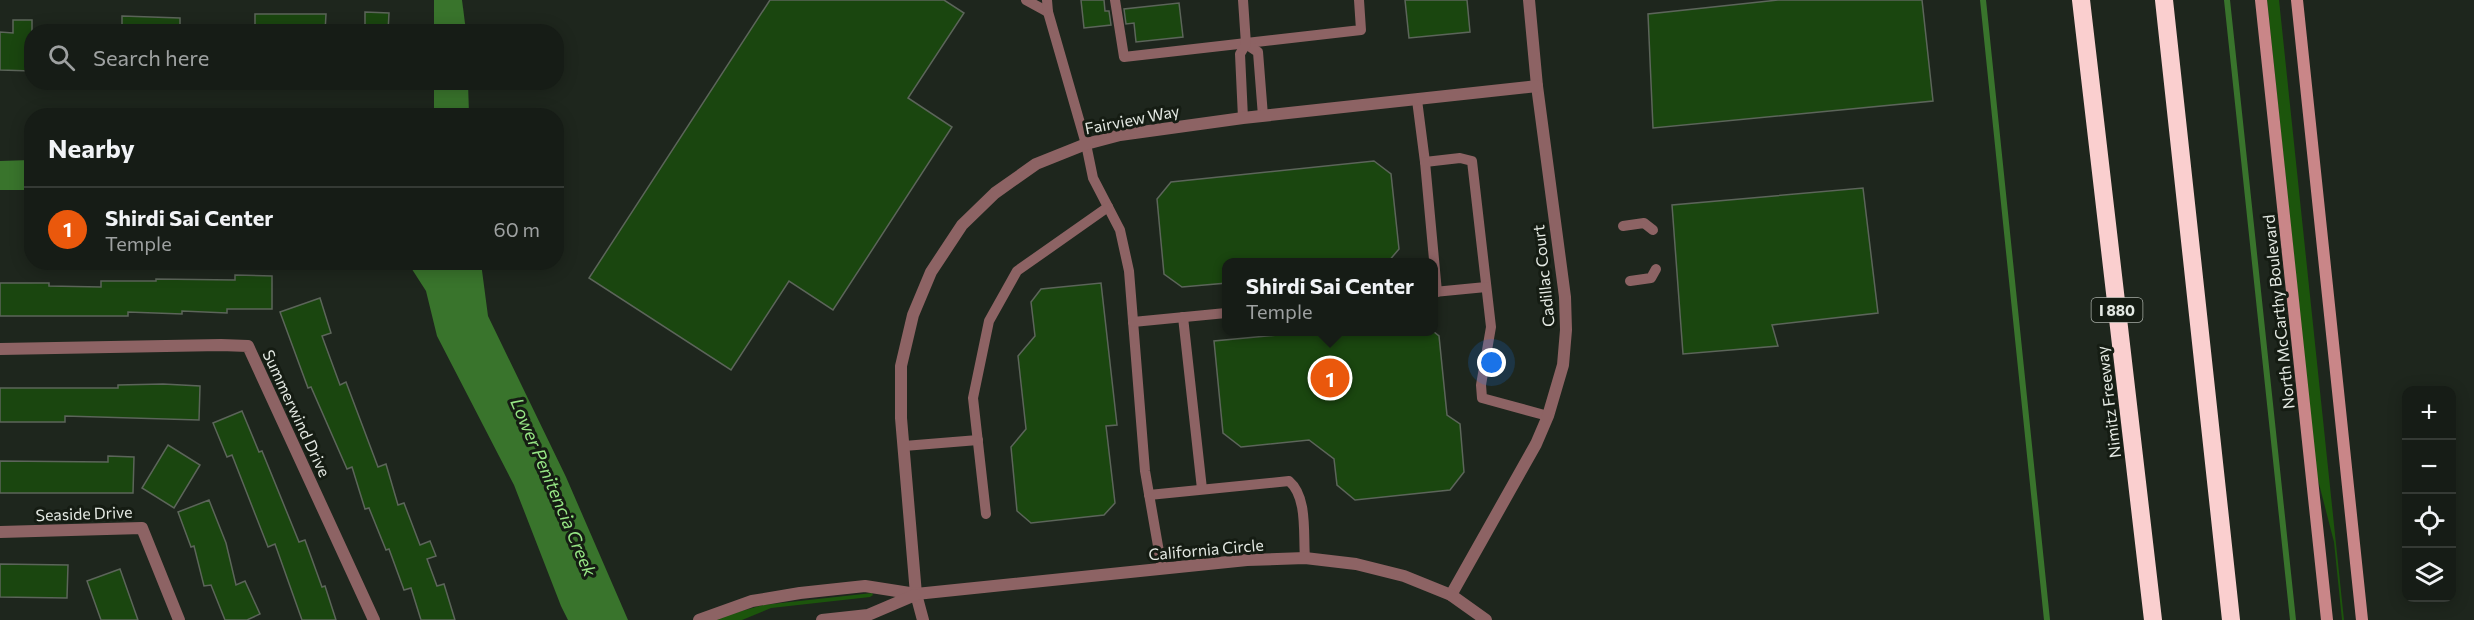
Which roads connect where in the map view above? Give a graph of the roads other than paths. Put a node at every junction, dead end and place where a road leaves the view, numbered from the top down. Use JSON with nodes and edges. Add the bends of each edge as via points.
{"nodes":[{"id":1,"x":1026,"y":0,"type":"edge"},
{"id":2,"x":1047,"y":0,"type":"edge"},
{"id":3,"x":1116,"y":0,"type":"edge"},
{"id":4,"x":1243,"y":0,"type":"edge"},
{"id":5,"x":1359,"y":0,"type":"edge"},
{"id":6,"x":1529,"y":0,"type":"edge"},
{"id":7,"x":2081,"y":0,"type":"edge"},
{"id":8,"x":2164,"y":0,"type":"edge"},
{"id":9,"x":2261,"y":0,"type":"edge"},
{"id":10,"x":2297,"y":0,"type":"edge"},
{"id":11,"x":1048,"y":12,"type":"junction"},
{"id":12,"x":1246,"y":44,"type":"junction"},
{"id":13,"x":1537,"y":86,"type":"junction"},
{"id":14,"x":1417,"y":100,"type":"junction"},
{"id":15,"x":1263,"y":116,"type":"junction"},
{"id":16,"x":1243,"y":118,"type":"junction"},
{"id":17,"x":1086,"y":144,"type":"junction"},
{"id":18,"x":1425,"y":162,"type":"junction"},
{"id":19,"x":1108,"y":207,"type":"junction"},
{"id":20,"x":1623,"y":226,"type":"dead end"},
{"id":21,"x":1653,"y":230,"type":"dead end"},
{"id":22,"x":1432,"y":258,"type":"edge"},
{"id":23,"x":1656,"y":269,"type":"dead end"},
{"id":24,"x":1630,"y":281,"type":"dead end"},
{"id":25,"x":1486,"y":287,"type":"junction"},
{"id":26,"x":1438,"y":292,"type":"edge"},
{"id":27,"x":1222,"y":313,"type":"edge"},
{"id":28,"x":1183,"y":317,"type":"junction"},
{"id":29,"x":1133,"y":322,"type":"junction"},
{"id":30,"x":0,"y":349,"type":"edge"},
{"id":31,"x":1548,"y":416,"type":"junction"},
{"id":32,"x":978,"y":440,"type":"junction"},
{"id":33,"x":904,"y":446,"type":"junction"},
{"id":34,"x":1202,"y":489,"type":"junction"},
{"id":35,"x":1149,"y":495,"type":"junction"},
{"id":36,"x":986,"y":514,"type":"dead end"},
{"id":37,"x":0,"y":532,"type":"edge"},
{"id":38,"x":1305,"y":558,"type":"junction"},
{"id":39,"x":1162,"y":569,"type":"junction"},
{"id":40,"x":916,"y":594,"type":"junction"},
{"id":41,"x":1451,"y":595,"type":"junction"},
{"id":42,"x":179,"y":620,"type":"edge"},
{"id":43,"x":374,"y":620,"type":"edge"},
{"id":44,"x":699,"y":620,"type":"edge"},
{"id":45,"x":822,"y":620,"type":"edge"},
{"id":46,"x":923,"y":620,"type":"edge"},
{"id":47,"x":1486,"y":620,"type":"edge"},
{"id":48,"x":2153,"y":620,"type":"edge"},
{"id":49,"x":2231,"y":620,"type":"edge"},
{"id":50,"x":2327,"y":620,"type":"edge"},
{"id":51,"x":2362,"y":620,"type":"edge"}],
"edges":[{"from":1,"to":11,"type":"lane"},
{"from":2,"to":11,"type":"lane"},
{"from":3,"to":12,"type":"lane","via":[[1124,57]]},
{"from":4,"to":12,"type":"lane"},
{"from":5,"to":12,"type":"lane","via":[[1361,30]]},
{"from":6,"to":13,"type":"street","name":"Cadillac Court"},
{"from":7,"to":48,"type":"highway","name":"Nimitz Freeway","number":"I 880"},
{"from":8,"to":49,"type":"highway"},
{"from":9,"to":50,"type":"main road","name":"North McCarthy Boulevard"},
{"from":10,"to":51,"type":"main road"},
{"from":11,"to":17,"type":"lane"},
{"from":12,"to":15,"type":"lane","via":[[1258,52]]},
{"from":12,"to":16,"type":"lane","via":[[1240,54]]},
{"from":13,"to":14,"type":"street","name":"Fairview Way"},
{"from":13,"to":31,"type":"street","name":"Cadillac Court","via":[[1566,319],[1563,365]]},
{"from":14,"to":15,"type":"street","name":"Fairview Way"},
{"from":14,"to":18,"type":"lane"},
{"from":15,"to":16,"type":"street","name":"Fairview Way"},
{"from":16,"to":17,"type":"street","name":"Fairview Way","via":[[1120,135]]},
{"from":17,"to":19,"type":"lane","via":[[1093,178]]},
{"from":17,"to":33,"type":"street","name":"Fairview Way","via":[[1036,164],[995,193],[962,225],[931,272],[913,315],[901,366],[899,399]]},
{"from":18,"to":22,"type":"lane"},
{"from":18,"to":25,"type":"lane","via":[[1472,161]]},
{"from":19,"to":29,"type":"lane","via":[[1120,230],[1129,271]]},
{"from":19,"to":32,"type":"lane","via":[[1017,271],[989,321],[973,398]]},
{"from":20,"to":21,"type":"lane","via":[[1644,223]]},
{"from":23,"to":24,"type":"lane","via":[[1651,278]]},
{"from":25,"to":26,"type":"lane"},
{"from":25,"to":31,"type":"lane","via":[[1491,327],[1482,398]]},
{"from":27,"to":28,"type":"lane"},
{"from":28,"to":29,"type":"lane"},
{"from":28,"to":34,"type":"lane"},
{"from":29,"to":35,"type":"lane"},
{"from":30,"to":43,"type":"street","name":"Summerwind Drive","via":[[248,346]]},
{"from":31,"to":41,"type":"street","name":"Cadillac Court"},
{"from":32,"to":33,"type":"lane"},
{"from":32,"to":36,"type":"lane"},
{"from":33,"to":40,"type":"street","name":"Fairview Way"},
{"from":34,"to":35,"type":"lane"},
{"from":34,"to":38,"type":"lane","via":[[1289,481],[1300,498]]},
{"from":35,"to":39,"type":"lane"},
{"from":37,"to":42,"type":"street","name":"Seaside Drive","via":[[142,528]]},
{"from":38,"to":39,"type":"street","name":"California Circle"},
{"from":38,"to":41,"type":"street","name":"California Circle","via":[[1356,564],[1404,576]]},
{"from":39,"to":40,"type":"street","name":"California Circle"},
{"from":40,"to":44,"type":"street","name":"California Circle","via":[[865,586],[800,593],[752,601]]},
{"from":40,"to":45,"type":"street","name":"California Circle","via":[[868,615]]},
{"from":40,"to":46,"type":"street","name":"Fairview Way"},
{"from":41,"to":47,"type":"street","name":"California Circle"}]}
